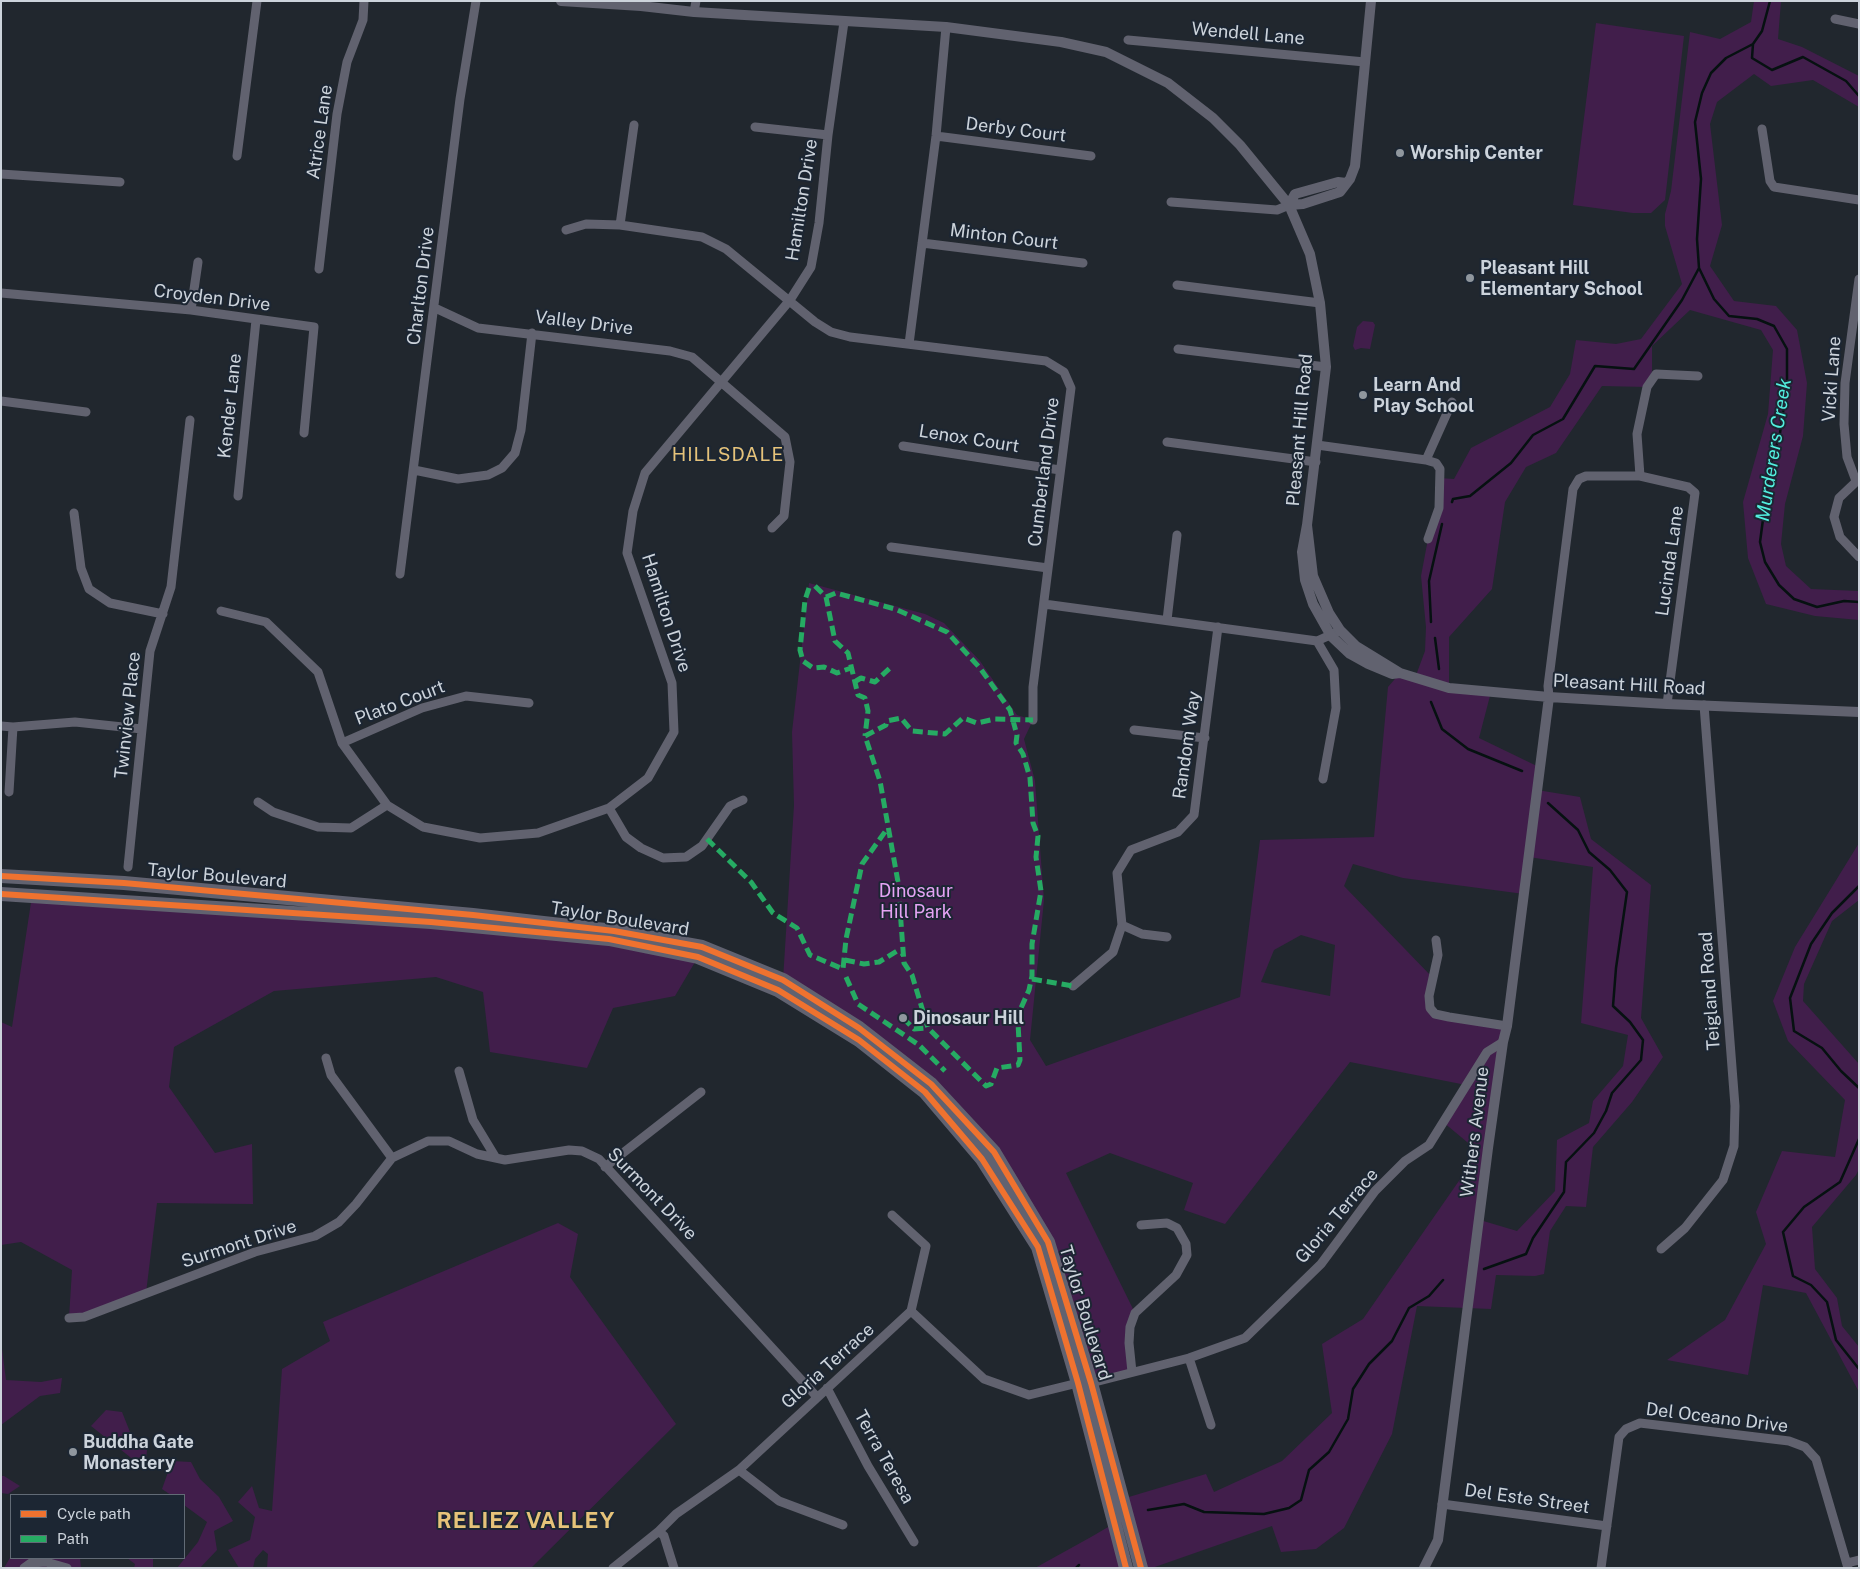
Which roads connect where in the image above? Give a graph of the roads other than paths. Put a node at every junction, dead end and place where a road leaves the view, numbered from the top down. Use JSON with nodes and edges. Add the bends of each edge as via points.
{"nodes":[{"id":1,"x":258,"y":1,"type":"edge"},
{"id":2,"x":364,"y":1,"type":"edge"},
{"id":3,"x":476,"y":1,"type":"edge"},
{"id":4,"x":561,"y":1,"type":"edge"},
{"id":5,"x":696,"y":1,"type":"edge"},
{"id":6,"x":1371,"y":1,"type":"edge"},
{"id":7,"x":582,"y":2,"type":"edge"},
{"id":8,"x":694,"y":12,"type":"junction"},
{"id":9,"x":1835,"y":19,"type":"dead end"},
{"id":10,"x":844,"y":22,"type":"junction"},
{"id":11,"x":1859,"y":24,"type":"edge"},
{"id":12,"x":946,"y":27,"type":"junction"},
{"id":13,"x":1128,"y":40,"type":"dead end"},
{"id":14,"x":1365,"y":62,"type":"junction"},
{"id":15,"x":634,"y":126,"type":"dead end"},
{"id":16,"x":755,"y":127,"type":"dead end"},
{"id":17,"x":1762,"y":129,"type":"dead end"},
{"id":18,"x":828,"y":135,"type":"junction"},
{"id":19,"x":936,"y":136,"type":"junction"},
{"id":20,"x":237,"y":156,"type":"dead end"},
{"id":21,"x":1091,"y":156,"type":"dead end"},
{"id":22,"x":1,"y":174,"type":"edge"},
{"id":23,"x":120,"y":182,"type":"dead end"},
{"id":24,"x":1859,"y":200,"type":"edge"},
{"id":25,"x":1170,"y":202,"type":"dead end"},
{"id":26,"x":1289,"y":205,"type":"junction"},
{"id":27,"x":620,"y":225,"type":"junction"},
{"id":28,"x":566,"y":230,"type":"dead end"},
{"id":29,"x":922,"y":243,"type":"junction"},
{"id":30,"x":198,"y":262,"type":"dead end"},
{"id":31,"x":1083,"y":263,"type":"dead end"},
{"id":32,"x":319,"y":269,"type":"dead end"},
{"id":33,"x":1859,"y":279,"type":"edge"},
{"id":34,"x":1176,"y":285,"type":"dead end"},
{"id":35,"x":1,"y":293,"type":"edge"},
{"id":36,"x":790,"y":300,"type":"junction"},
{"id":37,"x":1857,"y":302,"type":"edge"},
{"id":38,"x":1320,"y":303,"type":"junction"},
{"id":39,"x":435,"y":308,"type":"junction"},
{"id":40,"x":191,"y":310,"type":"junction"},
{"id":41,"x":256,"y":320,"type":"junction"},
{"id":42,"x":532,"y":333,"type":"junction"},
{"id":43,"x":909,"y":344,"type":"junction"},
{"id":44,"x":1178,"y":349,"type":"dead end"},
{"id":45,"x":1326,"y":366,"type":"junction"},
{"id":46,"x":1698,"y":376,"type":"dead end"},
{"id":47,"x":723,"y":382,"type":"junction"},
{"id":48,"x":1,"y":401,"type":"edge"},
{"id":49,"x":1452,"y":402,"type":"dead end"},
{"id":50,"x":86,"y":412,"type":"dead end"},
{"id":51,"x":190,"y":420,"type":"dead end"},
{"id":52,"x":304,"y":433,"type":"dead end"},
{"id":53,"x":1167,"y":442,"type":"dead end"},
{"id":54,"x":1317,"y":445,"type":"junction"},
{"id":55,"x":903,"y":446,"type":"dead end"},
{"id":56,"x":1426,"y":460,"type":"junction"},
{"id":57,"x":1316,"y":462,"type":"junction"},
{"id":58,"x":414,"y":470,"type":"junction"},
{"id":59,"x":1060,"y":470,"type":"junction"},
{"id":60,"x":1640,"y":476,"type":"junction"},
{"id":61,"x":1857,"y":480,"type":"edge"},
{"id":62,"x":238,"y":496,"type":"dead end"},
{"id":63,"x":74,"y":513,"type":"dead end"},
{"id":64,"x":1307,"y":525,"type":"junction"},
{"id":65,"x":772,"y":528,"type":"dead end"},
{"id":66,"x":1177,"y":535,"type":"dead end"},
{"id":67,"x":1428,"y":539,"type":"dead end"},
{"id":68,"x":891,"y":547,"type":"dead end"},
{"id":69,"x":1859,"y":557,"type":"edge"},
{"id":70,"x":1048,"y":568,"type":"junction"},
{"id":71,"x":400,"y":574,"type":"dead end"},
{"id":72,"x":1044,"y":604,"type":"junction"},
{"id":73,"x":221,"y":611,"type":"dead end"},
{"id":74,"x":163,"y":614,"type":"junction"},
{"id":75,"x":1167,"y":620,"type":"junction"},
{"id":76,"x":1218,"y":627,"type":"junction"},
{"id":77,"x":1340,"y":630,"type":"junction"},
{"id":78,"x":1331,"y":636,"type":"junction"},
{"id":79,"x":1317,"y":641,"type":"junction"},
{"id":80,"x":1400,"y":673,"type":"junction"},
{"id":81,"x":1549,"y":697,"type":"junction"},
{"id":82,"x":529,"y":703,"type":"dead end"},
{"id":83,"x":1667,"y":704,"type":"junction"},
{"id":84,"x":1704,"y":705,"type":"junction"},
{"id":85,"x":1859,"y":712,"type":"edge"},
{"id":86,"x":1033,"y":720,"type":"dead end"},
{"id":87,"x":1,"y":726,"type":"edge"},
{"id":88,"x":13,"y":727,"type":"junction"},
{"id":89,"x":142,"y":729,"type":"junction"},
{"id":90,"x":1134,"y":730,"type":"dead end"},
{"id":91,"x":1205,"y":738,"type":"junction"},
{"id":92,"x":342,"y":743,"type":"junction"},
{"id":93,"x":1323,"y":779,"type":"dead end"},
{"id":94,"x":9,"y":792,"type":"dead end"},
{"id":95,"x":743,"y":800,"type":"dead end"},
{"id":96,"x":258,"y":802,"type":"dead end"},
{"id":97,"x":387,"y":805,"type":"junction"},
{"id":98,"x":609,"y":808,"type":"junction"},
{"id":99,"x":128,"y":867,"type":"dead end"},
{"id":100,"x":1,"y":876,"type":"edge"},
{"id":101,"x":1,"y":894,"type":"edge"},
{"id":102,"x":1122,"y":925,"type":"junction"},
{"id":103,"x":1167,"y":937,"type":"dead end"},
{"id":104,"x":1436,"y":940,"type":"dead end"},
{"id":105,"x":1074,"y":986,"type":"dead end"},
{"id":106,"x":1508,"y":1026,"type":"junction"},
{"id":107,"x":1503,"y":1042,"type":"junction"},
{"id":108,"x":326,"y":1058,"type":"dead end"},
{"id":109,"x":459,"y":1071,"type":"dead end"},
{"id":110,"x":701,"y":1092,"type":"dead end"},
{"id":111,"x":392,"y":1158,"type":"junction"},
{"id":112,"x":496,"y":1158,"type":"junction"},
{"id":113,"x":606,"y":1167,"type":"junction"},
{"id":114,"x":892,"y":1215,"type":"dead end"},
{"id":115,"x":1141,"y":1225,"type":"dead end"},
{"id":116,"x":1661,"y":1249,"type":"dead end"},
{"id":117,"x":911,"y":1311,"type":"junction"},
{"id":118,"x":68,"y":1318,"type":"dead end"},
{"id":119,"x":1190,"y":1358,"type":"junction"},
{"id":120,"x":1132,"y":1372,"type":"junction"},
{"id":121,"x":1085,"y":1383,"type":"junction"},
{"id":122,"x":827,"y":1388,"type":"junction"},
{"id":123,"x":817,"y":1397,"type":"junction"},
{"id":124,"x":1211,"y":1425,"type":"dead end"},
{"id":125,"x":739,"y":1470,"type":"junction"},
{"id":126,"x":1442,"y":1504,"type":"junction"},
{"id":127,"x":843,"y":1525,"type":"dead end"},
{"id":128,"x":1607,"y":1526,"type":"junction"},
{"id":129,"x":659,"y":1531,"type":"junction"},
{"id":130,"x":914,"y":1542,"type":"dead end"},
{"id":131,"x":1859,"y":1560,"type":"edge"},
{"id":132,"x":1848,"y":1565,"type":"edge"},
{"id":133,"x":24,"y":1568,"type":"edge"},
{"id":134,"x":67,"y":1568,"type":"edge"},
{"id":135,"x":613,"y":1568,"type":"edge"},
{"id":136,"x":674,"y":1568,"type":"edge"},
{"id":137,"x":1126,"y":1568,"type":"edge"},
{"id":138,"x":1141,"y":1568,"type":"edge"},
{"id":139,"x":1424,"y":1568,"type":"edge"},
{"id":140,"x":1601,"y":1568,"type":"edge"}],
"edges":[{"from":1,"to":20,"type":"street"},
{"from":2,"to":32,"type":"street","name":"Atrice Lane","via":[[363,20],[347,62],[337,114]]},
{"from":3,"to":39,"type":"street","name":"Charlton Drive","via":[[460,99]]},
{"from":4,"to":7,"type":"street","name":"Pleasant Hill Road"},
{"from":5,"to":8,"type":"street"},
{"from":6,"to":14,"type":"street"},
{"from":7,"to":8,"type":"street","name":"Pleasant Hill Road"},
{"from":8,"to":10,"type":"street","name":"Pleasant Hill Road"},
{"from":9,"to":11,"type":"street"},
{"from":10,"to":12,"type":"street","name":"Pleasant Hill Road","via":[[862,20]]},
{"from":10,"to":18,"type":"street","name":"Hamilton Drive"},
{"from":12,"to":19,"type":"street"},
{"from":12,"to":26,"type":"street","name":"Pleasant Hill Road","via":[[1061,42],[1106,52],[1168,83],[1213,118],[1240,145]]},
{"from":13,"to":14,"type":"street","name":"Wendell Lane"},
{"from":14,"to":26,"type":"street","via":[[1355,166],[1350,179],[1346,183],[1338,182],[1295,194]]},
{"from":15,"to":27,"type":"street"},
{"from":16,"to":18,"type":"street"},
{"from":17,"to":24,"type":"street","via":[[1770,181],[1774,187]]},
{"from":18,"to":36,"type":"street","name":"Hamilton Drive","via":[[811,267]]},
{"from":19,"to":21,"type":"street","name":"Derby Court"},
{"from":19,"to":29,"type":"street"},
{"from":22,"to":23,"type":"street"},
{"from":25,"to":26,"type":"street","via":[[1277,210]]},
{"from":26,"to":38,"type":"street","name":"Pleasant Hill Road","via":[[1310,254]]},
{"from":27,"to":28,"type":"street","name":"Cumberland Drive","via":[[586,224]]},
{"from":27,"to":36,"type":"street","name":"Cumberland Drive","via":[[702,237],[726,249]]},
{"from":29,"to":31,"type":"street","name":"Minton Court"},
{"from":29,"to":43,"type":"street"},
{"from":30,"to":40,"type":"street"},
{"from":33,"to":37,"type":"street","name":"Vicki Lane"},
{"from":34,"to":38,"type":"street"},
{"from":35,"to":40,"type":"street","name":"Croyden Drive"},
{"from":36,"to":43,"type":"street","name":"Cumberland Drive","via":[[831,332]]},
{"from":36,"to":47,"type":"street","name":"Hamilton Drive"},
{"from":37,"to":61,"type":"street","name":"Vicki Lane","via":[[1845,383],[1844,424],[1847,457]]},
{"from":38,"to":45,"type":"street","name":"Pleasant Hill Road"},
{"from":39,"to":42,"type":"street","name":"Valley Drive","via":[[478,328]]},
{"from":39,"to":58,"type":"street","name":"Charlton Drive"},
{"from":40,"to":41,"type":"street","name":"Croyden Drive"},
{"from":41,"to":52,"type":"street","name":"Croyden Drive","via":[[314,327]]},
{"from":41,"to":62,"type":"street","name":"Kender Lane"},
{"from":42,"to":47,"type":"street","name":"Valley Drive","via":[[670,351],[692,357]]},
{"from":42,"to":58,"type":"street","via":[[521,430],[514,453],[502,468],[488,475],[458,479]]},
{"from":43,"to":59,"type":"street","name":"Cumberland Drive","via":[[1046,361],[1064,372],[1071,388]]},
{"from":44,"to":45,"type":"street"},
{"from":45,"to":54,"type":"street","name":"Pleasant Hill Road"},
{"from":46,"to":60,"type":"street","via":[[1656,374],[1647,387],[1637,434]]},
{"from":47,"to":65,"type":"street","name":"Valley Drive","via":[[785,437],[790,462],[784,516]]},
{"from":47,"to":98,"type":"street","name":"Hamilton Drive","via":[[645,473],[633,511],[628,553],[672,683],[674,732],[648,778]]},
{"from":48,"to":50,"type":"street"},
{"from":49,"to":56,"type":"street"},
{"from":51,"to":74,"type":"street","name":"Twinview Place","via":[[171,587]]},
{"from":53,"to":57,"type":"street"},
{"from":54,"to":56,"type":"street"},
{"from":54,"to":57,"type":"street","name":"Pleasant Hill Road"},
{"from":55,"to":59,"type":"street","name":"Lenox Court"},
{"from":56,"to":67,"type":"street","via":[[1436,463],[1440,469],[1439,508]]},
{"from":57,"to":64,"type":"street","name":"Pleasant Hill Road"},
{"from":58,"to":71,"type":"street","name":"Charlton Drive"},
{"from":59,"to":70,"type":"street","name":"Cumberland Drive"},
{"from":60,"to":81,"type":"street","name":"Lucinda Lane","via":[[1586,476],[1579,479],[1573,489]]},
{"from":60,"to":83,"type":"street","name":"Lucinda Lane","via":[[1688,487],[1695,492]]},
{"from":61,"to":69,"type":"street","via":[[1839,498],[1834,517],[1840,537]]},
{"from":63,"to":74,"type":"street","via":[[81,568],[89,589],[110,603]]},
{"from":64,"to":77,"type":"street","name":"Pleasant Hill Road","via":[[1313,576],[1321,598]]},
{"from":64,"to":78,"type":"street","name":"Pleasant Hill Road","via":[[1302,552],[1305,580],[1313,604]]},
{"from":66,"to":75,"type":"street"},
{"from":68,"to":70,"type":"street"},
{"from":70,"to":72,"type":"street","name":"Cumberland Drive"},
{"from":72,"to":75,"type":"street"},
{"from":72,"to":86,"type":"street","name":"Cumberland Drive","via":[[1033,687]]},
{"from":73,"to":92,"type":"street","name":"Hamilton Drive","via":[[266,622],[318,672]]},
{"from":74,"to":89,"type":"street","name":"Twinview Place","via":[[150,651]]},
{"from":75,"to":76,"type":"street"},
{"from":76,"to":79,"type":"street"},
{"from":76,"to":91,"type":"street","name":"Random Way"},
{"from":77,"to":78,"type":"street"},
{"from":77,"to":80,"type":"street","name":"Pleasant Hill Road","via":[[1364,653]]},
{"from":78,"to":79,"type":"street"},
{"from":78,"to":80,"type":"street","name":"Pleasant Hill Road","via":[[1350,654],[1368,664],[1392,674]]},
{"from":79,"to":93,"type":"street","via":[[1334,670],[1336,708]]},
{"from":80,"to":81,"type":"street","name":"Pleasant Hill Road","via":[[1449,688]]},
{"from":81,"to":83,"type":"street","name":"Pleasant Hill Road"},
{"from":81,"to":106,"type":"street","name":"Withers Avenue"},
{"from":82,"to":92,"type":"street","name":"Plato Court","via":[[466,696],[422,708]]},
{"from":83,"to":84,"type":"street","name":"Pleasant Hill Road"},
{"from":84,"to":85,"type":"street","name":"Pleasant Hill Road"},
{"from":84,"to":116,"type":"street","name":"Teigland Road","via":[[1735,1106],[1734,1146],[1723,1180],[1685,1228]]},
{"from":87,"to":88,"type":"street"},
{"from":88,"to":89,"type":"street","via":[[75,722]]},
{"from":88,"to":94,"type":"street"},
{"from":89,"to":99,"type":"street","name":"Twinview Place"},
{"from":90,"to":91,"type":"street"},
{"from":91,"to":102,"type":"street","name":"Random Way","via":[[1194,815],[1178,832],[1132,850],[1117,872]]},
{"from":92,"to":97,"type":"street","name":"Hamilton Drive"},
{"from":95,"to":98,"type":"street","via":[[730,806],[702,846],[686,857],[663,858],[641,848],[626,837]]},
{"from":96,"to":97,"type":"street","via":[[273,812],[318,827],[351,828]]},
{"from":97,"to":98,"type":"street","name":"Hamilton Drive","via":[[423,827],[480,838],[538,833]]},
{"from":100,"to":121,"type":"main road","name":"Taylor Boulevard","via":[[154,886],[614,931],[702,947],[783,980],[860,1028],[931,1084],[994,1152],[1048,1242]]},
{"from":101,"to":121,"type":"main road","name":"Taylor Boulevard","via":[[432,922],[609,939],[698,957],[778,990],[859,1040],[925,1092],[982,1159],[1038,1247]]},
{"from":102,"to":103,"type":"street","via":[[1142,934]]},
{"from":102,"to":105,"type":"street","name":"Random Way","via":[[1113,952]]},
{"from":104,"to":106,"type":"street","via":[[1438,955],[1429,996],[1430,1008],[1435,1014]]},
{"from":106,"to":107,"type":"street","name":"Withers Avenue"},
{"from":107,"to":119,"type":"street","name":"Gloria Terrace","via":[[1487,1052],[1429,1144],[1405,1161],[1375,1191],[1321,1264],[1244,1338]]},
{"from":107,"to":126,"type":"street","name":"Withers Avenue"},
{"from":108,"to":111,"type":"street","via":[[331,1075]]},
{"from":109,"to":112,"type":"street","via":[[473,1120]]},
{"from":110,"to":113,"type":"street"},
{"from":111,"to":112,"type":"street","name":"Surmont Drive","via":[[428,1140],[449,1141],[477,1154]]},
{"from":111,"to":118,"type":"street","name":"Surmont Drive","via":[[339,1222],[315,1236],[255,1252],[84,1317]]},
{"from":112,"to":113,"type":"street","name":"Surmont Drive","via":[[505,1160],[569,1150],[582,1151],[599,1159]]},
{"from":113,"to":123,"type":"street","name":"Surmont Drive"},
{"from":114,"to":117,"type":"street","via":[[926,1246]]},
{"from":115,"to":120,"type":"street","via":[[1167,1223],[1177,1228],[1188,1255],[1176,1276],[1135,1313],[1128,1343]]},
{"from":117,"to":121,"type":"street","name":"Gloria Terrace","via":[[984,1379],[1028,1395]]},
{"from":117,"to":122,"type":"street","name":"Gloria Terrace"},
{"from":119,"to":120,"type":"street","name":"Gloria Terrace"},
{"from":119,"to":124,"type":"street"},
{"from":120,"to":121,"type":"street","name":"Gloria Terrace"},
{"from":121,"to":137,"type":"main road","name":"Taylor Boulevard"},
{"from":121,"to":138,"type":"main road","name":"Taylor Boulevard"},
{"from":122,"to":123,"type":"street","name":"Gloria Terrace"},
{"from":122,"to":130,"type":"street","name":"Terra Teresa","via":[[868,1466]]},
{"from":123,"to":125,"type":"street","name":"Gloria Terrace"},
{"from":125,"to":127,"type":"street","via":[[779,1501]]},
{"from":125,"to":129,"type":"street","name":"Gloria Terrace","via":[[676,1514]]},
{"from":126,"to":128,"type":"street","name":"Del Este Street"},
{"from":126,"to":139,"type":"street","name":"Withers Avenue","via":[[1438,1540]]},
{"from":128,"to":132,"type":"street","name":"Del Oceano Drive","via":[[1619,1437],[1626,1429],[1640,1423],[1789,1441],[1805,1447],[1816,1459]]},
{"from":128,"to":140,"type":"street","name":"Del Oceano Drive"},
{"from":129,"to":135,"type":"street","name":"Gloria Terrace"},
{"from":129,"to":136,"type":"street","via":[[664,1536]]},
{"from":131,"to":132,"type":"street"},
{"from":133,"to":134,"type":"street","via":[[31,1563],[46,1562]]}]}
